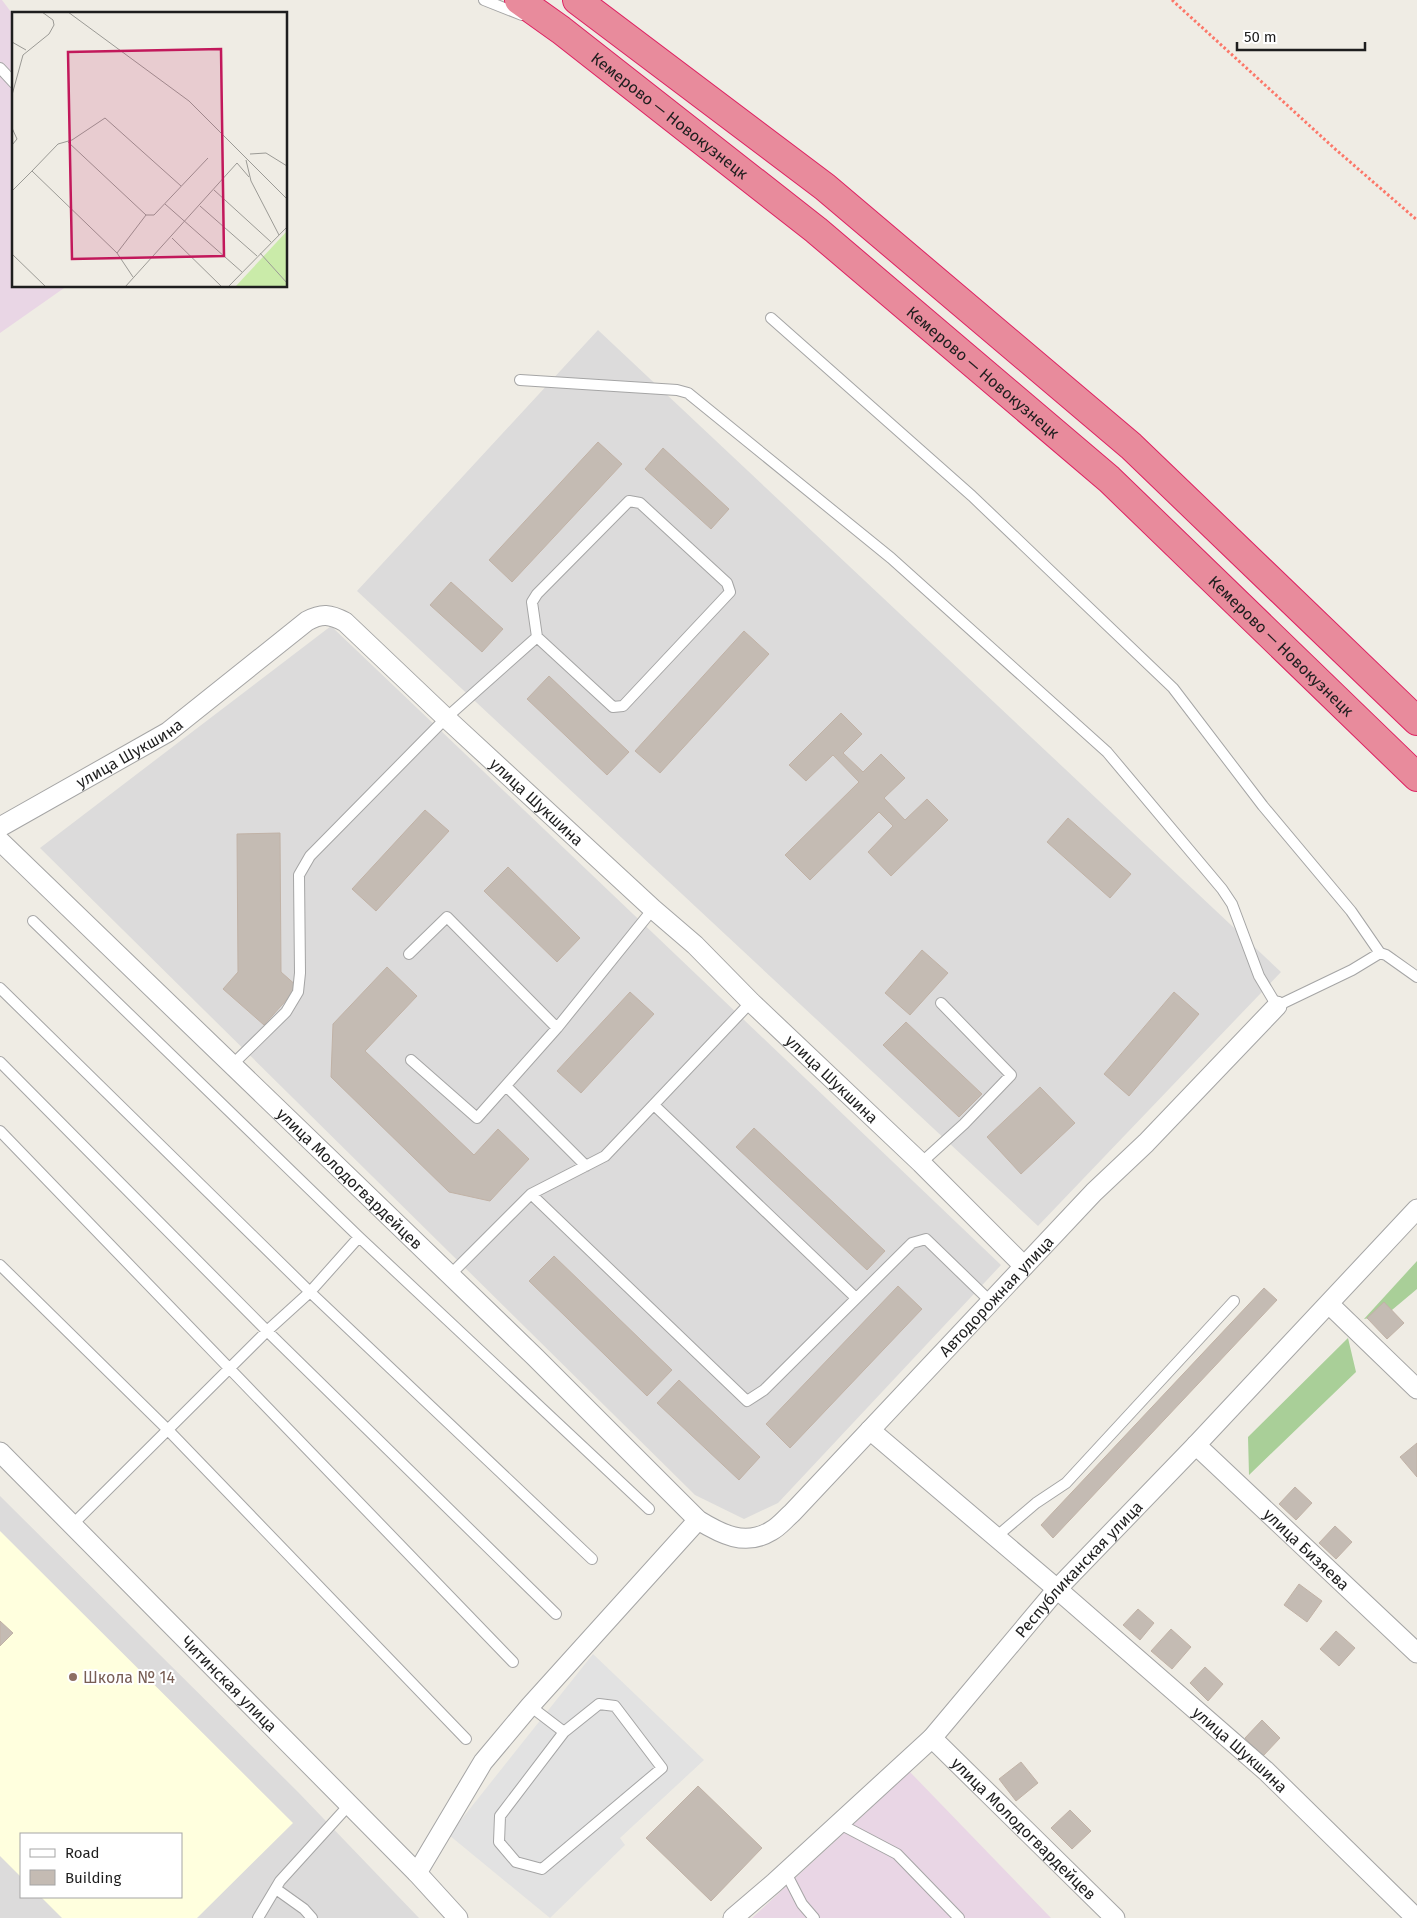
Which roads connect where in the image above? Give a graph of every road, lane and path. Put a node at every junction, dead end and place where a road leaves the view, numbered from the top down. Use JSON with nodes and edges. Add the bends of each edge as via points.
{"nodes":[{"id":1,"x":484,"y":0,"type":"edge"},
{"id":2,"x":520,"y":0,"type":"edge"},
{"id":3,"x":578,"y":0,"type":"edge"},
{"id":4,"x":1172,"y":0,"type":"edge"},
{"id":5,"x":561,"y":30,"type":"junction"},
{"id":6,"x":0,"y":68,"type":"edge"},
{"id":7,"x":12,"y":81,"type":"edge"},
{"id":8,"x":1417,"y":220,"type":"edge"},
{"id":9,"x":771,"y":318,"type":"dead end"},
{"id":10,"x":520,"y":380,"type":"dead end"},
{"id":11,"x":537,"y":637,"type":"junction"},
{"id":12,"x":446,"y":718,"type":"junction"},
{"id":13,"x":1417,"y":721,"type":"edge"},
{"id":14,"x":1417,"y":777,"type":"edge"},
{"id":15,"x":0,"y":826,"type":"edge"},
{"id":16,"x":0,"y":841,"type":"edge"},
{"id":17,"x":653,"y":909,"type":"junction"},
{"id":18,"x":33,"y":921,"type":"dead end"},
{"id":19,"x":1380,"y":953,"type":"junction"},
{"id":20,"x":410,"y":954,"type":"dead end"},
{"id":21,"x":1417,"y":977,"type":"edge"},
{"id":22,"x":0,"y":988,"type":"edge"},
{"id":23,"x":751,"y":1002,"type":"junction"},
{"id":24,"x":941,"y":1002,"type":"dead end"},
{"id":25,"x":1276,"y":1006,"type":"junction"},
{"id":26,"x":557,"y":1028,"type":"junction"},
{"id":27,"x":411,"y":1060,"type":"dead end"},
{"id":28,"x":0,"y":1062,"type":"edge"},
{"id":29,"x":232,"y":1065,"type":"junction"},
{"id":30,"x":506,"y":1086,"type":"junction"},
{"id":31,"x":654,"y":1105,"type":"junction"},
{"id":32,"x":0,"y":1131,"type":"edge"},
{"id":33,"x":921,"y":1163,"type":"junction"},
{"id":34,"x":586,"y":1166,"type":"junction"},
{"id":35,"x":531,"y":1194,"type":"junction"},
{"id":36,"x":1417,"y":1209,"type":"edge"},
{"id":37,"x":359,"y":1238,"type":"junction"},
{"id":38,"x":0,"y":1265,"type":"edge"},
{"id":39,"x":1024,"y":1266,"type":"junction"},
{"id":40,"x":450,"y":1275,"type":"junction"},
{"id":41,"x":310,"y":1292,"type":"junction"},
{"id":42,"x":856,"y":1298,"type":"junction"},
{"id":43,"x":1234,"y":1301,"type":"dead end"},
{"id":44,"x":990,"y":1302,"type":"junction"},
{"id":45,"x":1328,"y":1304,"type":"junction"},
{"id":46,"x":267,"y":1331,"type":"junction"},
{"id":47,"x":231,"y":1368,"type":"junction"},
{"id":48,"x":1417,"y":1389,"type":"edge"},
{"id":49,"x":168,"y":1430,"type":"junction"},
{"id":50,"x":870,"y":1430,"type":"junction"},
{"id":51,"x":1196,"y":1446,"type":"junction"},
{"id":52,"x":0,"y":1452,"type":"edge"},
{"id":53,"x":649,"y":1509,"type":"dead end"},
{"id":54,"x":698,"y":1520,"type":"junction"},
{"id":55,"x":72,"y":1525,"type":"junction"},
{"id":56,"x":996,"y":1537,"type":"junction"},
{"id":57,"x":592,"y":1559,"type":"dead end"},
{"id":58,"x":1057,"y":1589,"type":"junction"},
{"id":59,"x":556,"y":1614,"type":"dead end"},
{"id":60,"x":1417,"y":1653,"type":"edge"},
{"id":61,"x":514,"y":1662,"type":"dead end"},
{"id":62,"x":530,"y":1706,"type":"junction"},
{"id":63,"x":564,"y":1732,"type":"junction"},
{"id":64,"x":932,"y":1738,"type":"junction"},
{"id":65,"x":466,"y":1739,"type":"dead end"},
{"id":66,"x":349,"y":1805,"type":"junction"},
{"id":67,"x":838,"y":1824,"type":"junction"},
{"id":68,"x":785,"y":1871,"type":"junction"},
{"id":69,"x":417,"y":1873,"type":"junction"},
{"id":70,"x":276,"y":1889,"type":"junction"},
{"id":71,"x":258,"y":1918,"type":"edge"},
{"id":72,"x":312,"y":1918,"type":"edge"},
{"id":73,"x":458,"y":1918,"type":"edge"},
{"id":74,"x":733,"y":1918,"type":"edge"},
{"id":75,"x":814,"y":1918,"type":"edge"},
{"id":76,"x":959,"y":1918,"type":"edge"},
{"id":77,"x":1115,"y":1918,"type":"edge"},
{"id":78,"x":1416,"y":1918,"type":"edge"}],
"edges":[{"from":1,"to":5,"type":"lane"},
{"from":2,"to":5,"type":"highway","name":"Кемерово — Новокузнецк"},
{"from":3,"to":13,"type":"highway","via":[[825,187],[1131,446]]},
{"from":4,"to":8,"type":"path"},
{"from":5,"to":14,"type":"highway","name":"Кемерово — Новокузнецк","via":[[816,230],[1109,479]]},
{"from":6,"to":7,"type":"lane"},
{"from":9,"to":19,"type":"lane","via":[[972,496],[1173,688],[1263,806],[1351,910]]},
{"from":10,"to":25,"type":"lane","via":[[677,390],[688,394],[891,558],[1107,752],[1232,904],[1259,976]]},
{"from":11,"to":11,"type":"lane","via":[[613,707],[623,706],[730,592],[728,583],[640,502],[628,501],[537,594],[532,602]]},
{"from":11,"to":12,"type":"lane"},
{"from":12,"to":15,"type":"street","name":"улица Шукшина","via":[[345,622],[319,615],[307,620],[168,732]]},
{"from":12,"to":17,"type":"street","name":"улица Шукшина"},
{"from":12,"to":29,"type":"lane","via":[[310,856],[299,875],[298,992],[286,1012]]},
{"from":16,"to":29,"type":"street","name":"улица Молодогвардейцев"},
{"from":17,"to":23,"type":"street","name":"улица Шукшина","via":[[695,945]]},
{"from":17,"to":26,"type":"lane"},
{"from":18,"to":37,"type":"lane"},
{"from":19,"to":21,"type":"lane","via":[[1391,957]]},
{"from":19,"to":25,"type":"lane"},
{"from":20,"to":26,"type":"lane","via":[[447,917]]},
{"from":22,"to":41,"type":"lane"},
{"from":23,"to":31,"type":"lane"},
{"from":23,"to":33,"type":"street","name":"улица Шукшина"},
{"from":24,"to":33,"type":"lane","via":[[1011,1075]]},
{"from":25,"to":39,"type":"street","name":"Автодорожная улица"},
{"from":26,"to":30,"type":"lane"},
{"from":27,"to":30,"type":"lane","via":[[477,1118]]},
{"from":28,"to":46,"type":"lane"},
{"from":29,"to":40,"type":"street","name":"улица Молодогвардейцев"},
{"from":30,"to":34,"type":"lane"},
{"from":31,"to":34,"type":"lane","via":[[605,1156]]},
{"from":31,"to":42,"type":"lane"},
{"from":32,"to":47,"type":"lane"},
{"from":33,"to":39,"type":"street","name":"улица Шукшина"},
{"from":34,"to":35,"type":"lane"},
{"from":35,"to":40,"type":"lane"},
{"from":35,"to":42,"type":"lane","via":[[747,1401],[764,1390]]},
{"from":36,"to":45,"type":"street","name":"Республиканская улица"},
{"from":37,"to":41,"type":"lane"},
{"from":37,"to":53,"type":"lane"},
{"from":38,"to":49,"type":"lane"},
{"from":39,"to":44,"type":"street","name":"Автодорожная улица"},
{"from":40,"to":54,"type":"street","name":"улица Молодогвардейцев"},
{"from":41,"to":46,"type":"lane"},
{"from":41,"to":57,"type":"lane"},
{"from":42,"to":44,"type":"lane","via":[[912,1242],[926,1239]]},
{"from":43,"to":56,"type":"lane","via":[[1066,1483]]},
{"from":44,"to":50,"type":"street","name":"Автодорожная улица"},
{"from":45,"to":48,"type":"street"},
{"from":45,"to":51,"type":"street","name":"Республиканская улица"},
{"from":46,"to":47,"type":"lane"},
{"from":46,"to":59,"type":"lane"},
{"from":47,"to":49,"type":"lane"},
{"from":47,"to":61,"type":"lane"},
{"from":49,"to":55,"type":"lane"},
{"from":49,"to":65,"type":"lane"},
{"from":50,"to":54,"type":"street","name":"Автодорожная улица","via":[[773,1530],[762,1536],[736,1539],[720,1534]]},
{"from":50,"to":56,"type":"street","name":"улица Шукшина"},
{"from":51,"to":58,"type":"street","name":"Республиканская улица"},
{"from":51,"to":60,"type":"street","name":"улица Бизяева"},
{"from":52,"to":55,"type":"street","name":"Читинская улица"},
{"from":54,"to":62,"type":"street"},
{"from":55,"to":66,"type":"street","name":"Читинская улица"},
{"from":56,"to":58,"type":"street","name":"улица Шукшина"},
{"from":58,"to":64,"type":"street","name":"Республиканская улица"},
{"from":58,"to":78,"type":"street","name":"улица Шукшина","via":[[1266,1771]]},
{"from":62,"to":63,"type":"lane"},
{"from":62,"to":69,"type":"street","via":[[482,1762]]},
{"from":63,"to":63,"type":"lane","via":[[500,1816],[499,1842],[516,1862],[542,1869],[662,1768],[615,1706],[599,1704]]},
{"from":64,"to":67,"type":"street","name":"Республиканская улица"},
{"from":64,"to":77,"type":"street","name":"улица Молодогвардейцев"},
{"from":66,"to":69,"type":"street","name":"Читинская улица"},
{"from":66,"to":70,"type":"lane"},
{"from":67,"to":68,"type":"street","name":"Республиканская улица"},
{"from":67,"to":76,"type":"lane","via":[[897,1854]]},
{"from":68,"to":74,"type":"street","name":"Республиканская улица"},
{"from":68,"to":75,"type":"lane","via":[[802,1904]]},
{"from":69,"to":73,"type":"street","name":"Читинская улица"},
{"from":70,"to":71,"type":"lane"},
{"from":70,"to":72,"type":"lane"}]}
